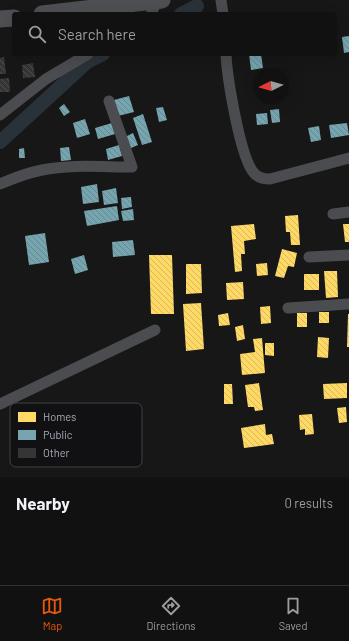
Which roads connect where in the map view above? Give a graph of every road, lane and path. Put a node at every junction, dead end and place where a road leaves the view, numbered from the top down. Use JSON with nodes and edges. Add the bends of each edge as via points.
{"nodes":[{"id":1,"x":221,"y":0,"type":"edge"},
{"id":2,"x":127,"y":2,"type":"edge"},
{"id":3,"x":157,"y":5,"type":"edge"},
{"id":4,"x":56,"y":12,"type":"edge"},
{"id":5,"x":223,"y":12,"type":"edge"},
{"id":6,"x":12,"y":18,"type":"edge"},
{"id":7,"x":0,"y":19,"type":"edge"},
{"id":8,"x":85,"y":56,"type":"edge"},
{"id":9,"x":226,"y":56,"type":"edge"},
{"id":10,"x":108,"y":102,"type":"dead end"},
{"id":11,"x":0,"y":114,"type":"edge"},
{"id":12,"x":349,"y":158,"type":"edge"},
{"id":13,"x":0,"y":184,"type":"edge"},
{"id":14,"x":349,"y":212,"type":"edge"},
{"id":15,"x":333,"y":214,"type":"dead end"},
{"id":16,"x":349,"y":255,"type":"edge"},
{"id":17,"x":309,"y":257,"type":"dead end"},
{"id":18,"x":349,"y":304,"type":"edge"},
{"id":19,"x":288,"y":308,"type":"dead end"},
{"id":20,"x":155,"y":330,"type":"dead end"},
{"id":21,"x":0,"y":404,"type":"edge"}],
"edges":[{"from":1,"to":5,"type":"street"},
{"from":2,"to":3,"type":"main road"},
{"from":2,"to":4,"type":"main road"},
{"from":6,"to":7,"type":"main road"},
{"from":8,"to":11,"type":"street","via":[[46,79]]},
{"from":9,"to":12,"type":"street","via":[[230,90],[241,139],[249,167],[254,174],[263,179],[270,179]]},
{"from":10,"to":13,"type":"street","via":[[132,167],[62,167],[29,173]]},
{"from":14,"to":15,"type":"street"},
{"from":16,"to":17,"type":"street"},
{"from":18,"to":19,"type":"street"},
{"from":20,"to":21,"type":"street"}]}
